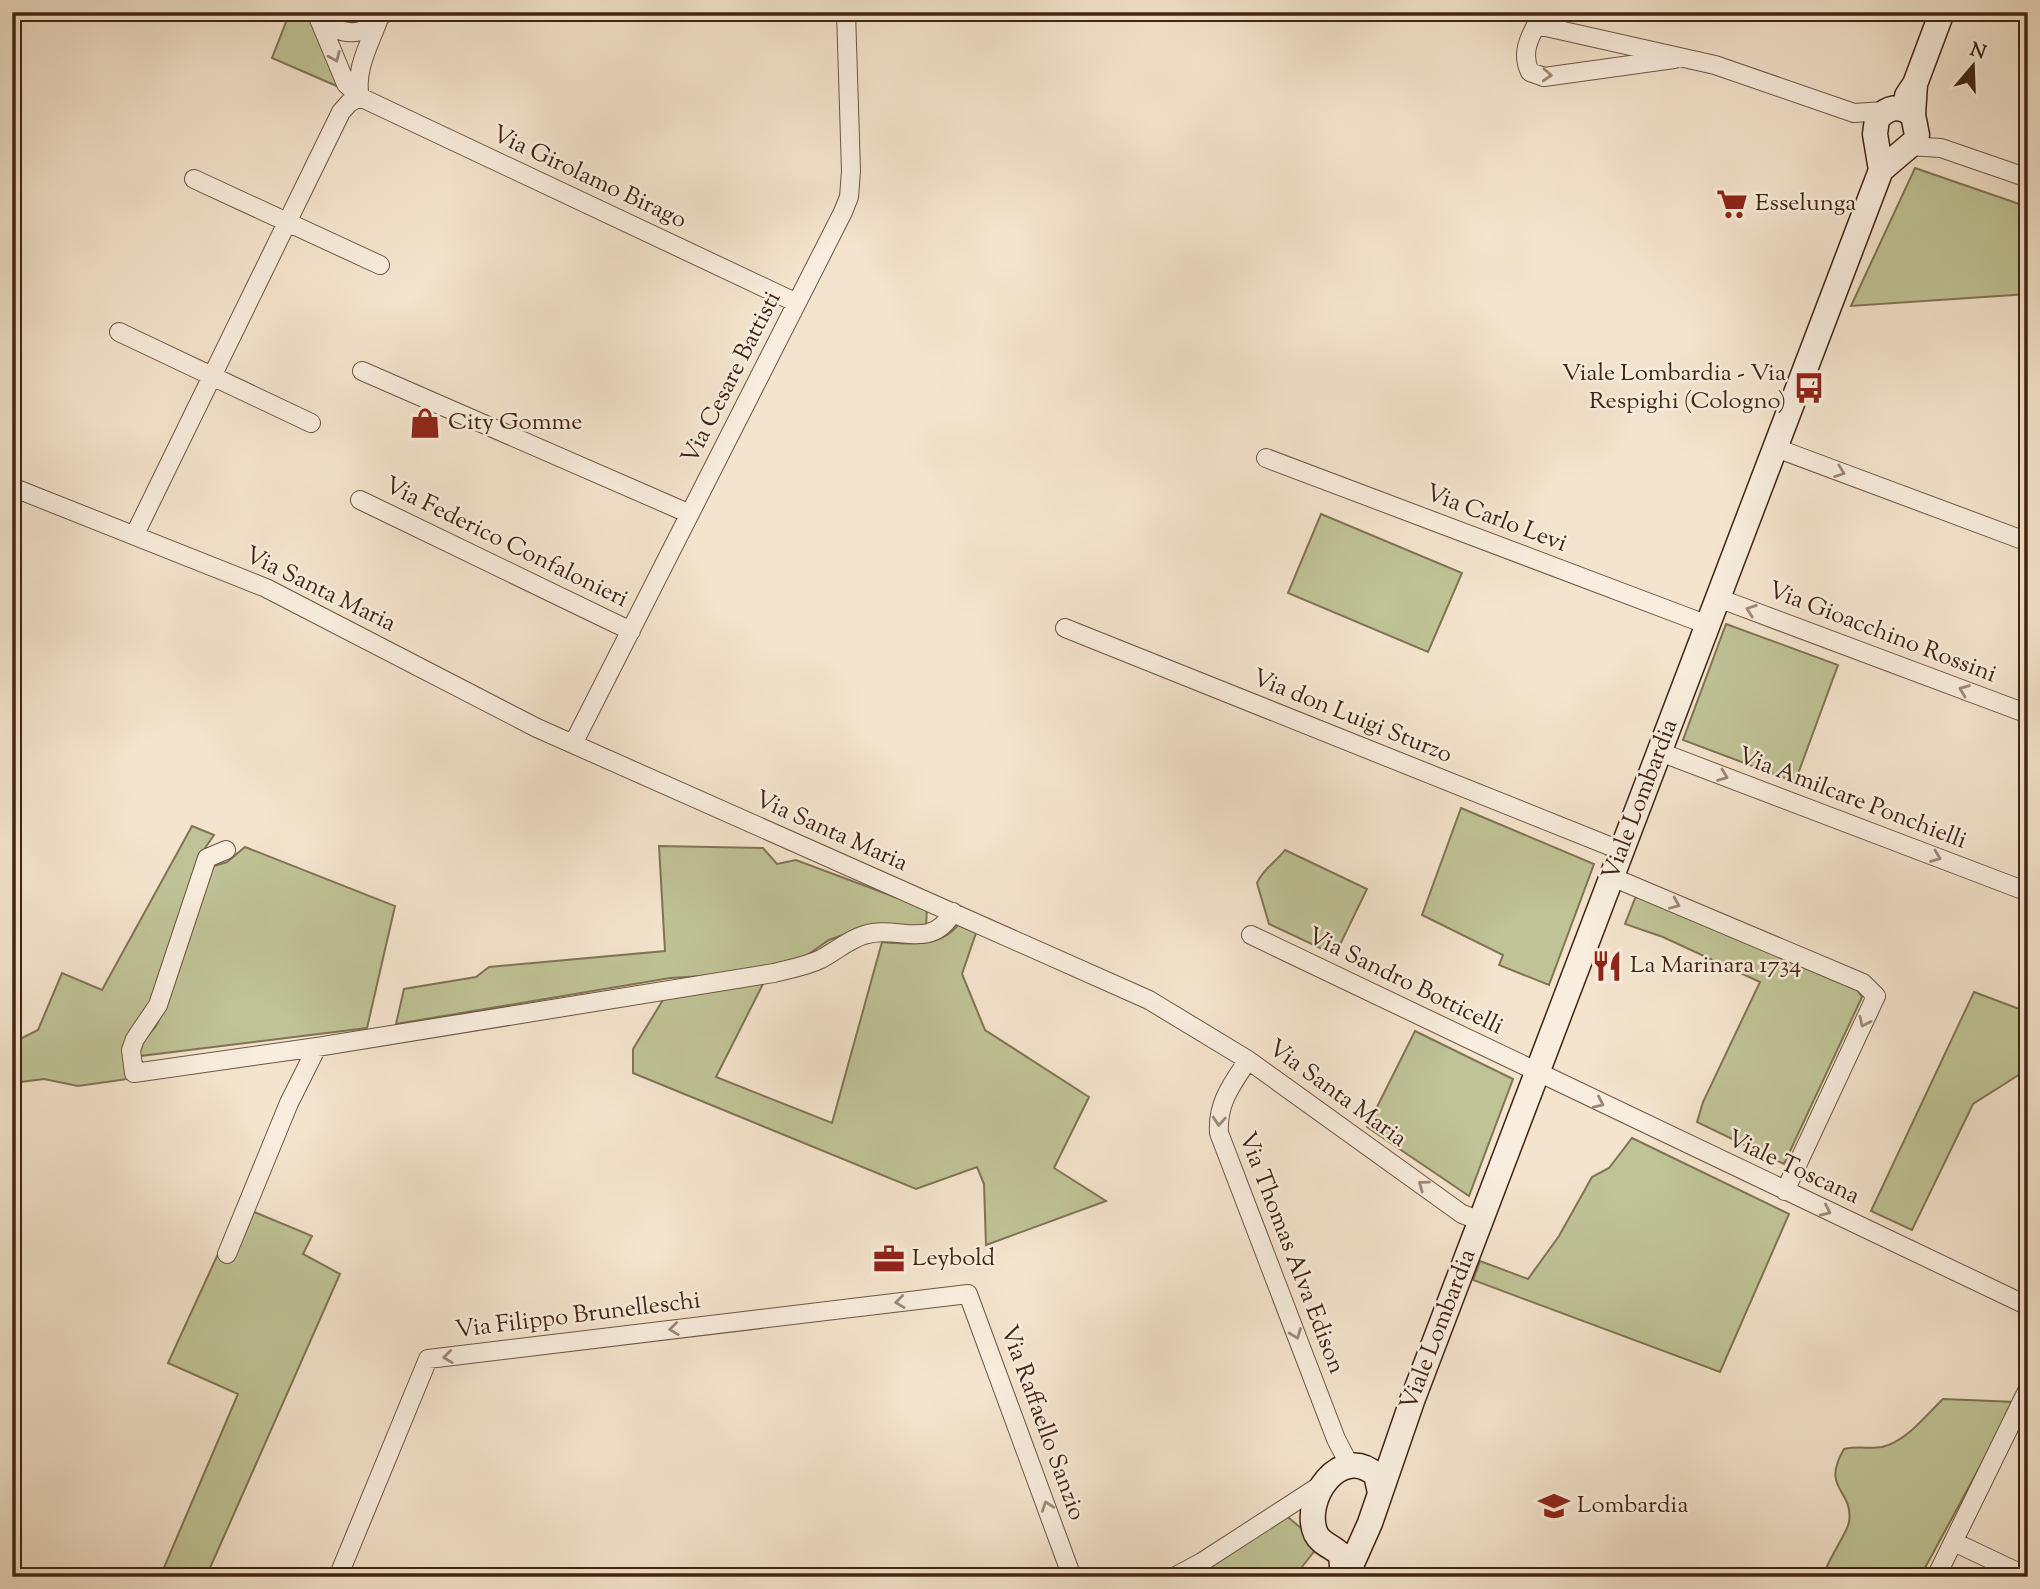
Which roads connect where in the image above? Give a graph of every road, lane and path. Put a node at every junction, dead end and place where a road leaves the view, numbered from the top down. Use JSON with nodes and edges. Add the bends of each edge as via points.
{"nodes":[{"id":1,"x":316,"y":12,"type":"edge"},
{"id":2,"x":846,"y":12,"type":"edge"},
{"id":3,"x":1942,"y":12,"type":"edge"},
{"id":4,"x":381,"y":17,"type":"edge"},
{"id":5,"x":1540,"y":19,"type":"edge"},
{"id":6,"x":1684,"y":57,"type":"junction"},
{"id":7,"x":360,"y":97,"type":"junction"},
{"id":8,"x":1898,"y":129,"type":"junction"},
{"id":9,"x":2028,"y":178,"type":"edge"},
{"id":10,"x":194,"y":179,"type":"dead end"},
{"id":11,"x":288,"y":222,"type":"junction"},
{"id":12,"x":380,"y":265,"type":"dead end"},
{"id":13,"x":797,"y":303,"type":"junction"},
{"id":14,"x":119,"y":332,"type":"dead end"},
{"id":15,"x":362,"y":371,"type":"dead end"},
{"id":16,"x":212,"y":376,"type":"junction"},
{"id":17,"x":311,"y":423,"type":"dead end"},
{"id":18,"x":1776,"y":448,"type":"junction"},
{"id":19,"x":1266,"y":458,"type":"dead end"},
{"id":20,"x":12,"y":487,"type":"edge"},
{"id":21,"x":360,"y":500,"type":"dead end"},
{"id":22,"x":690,"y":514,"type":"junction"},
{"id":23,"x":135,"y":534,"type":"junction"},
{"id":24,"x":2028,"y":542,"type":"edge"},
{"id":25,"x":1718,"y":598,"type":"junction"},
{"id":26,"x":1708,"y":625,"type":"junction"},
{"id":27,"x":1065,"y":628,"type":"dead end"},
{"id":28,"x":631,"y":631,"type":"junction"},
{"id":29,"x":2028,"y":714,"type":"edge"},
{"id":30,"x":573,"y":744,"type":"junction"},
{"id":31,"x":1660,"y":752,"type":"junction"},
{"id":32,"x":226,"y":850,"type":"dead end"},
{"id":33,"x":1622,"y":851,"type":"junction"},
{"id":34,"x":1612,"y":877,"type":"junction"},
{"id":35,"x":2028,"y":892,"type":"edge"},
{"id":36,"x":953,"y":912,"type":"junction"},
{"id":37,"x":1251,"y":935,"type":"dead end"},
{"id":38,"x":317,"y":1047,"type":"junction"},
{"id":39,"x":1248,"y":1060,"type":"junction"},
{"id":40,"x":1537,"y":1073,"type":"junction"},
{"id":41,"x":1785,"y":1191,"type":"junction"},
{"id":42,"x":1481,"y":1221,"type":"junction"},
{"id":43,"x":227,"y":1254,"type":"dead end"},
{"id":44,"x":968,"y":1294,"type":"joint"},
{"id":45,"x":2028,"y":1306,"type":"edge"},
{"id":46,"x":2028,"y":1389,"type":"edge"},
{"id":47,"x":1401,"y":1430,"type":"junction"},
{"id":48,"x":1356,"y":1465,"type":"junction"},
{"id":49,"x":1324,"y":1483,"type":"junction"},
{"id":50,"x":1380,"y":1492,"type":"junction"},
{"id":51,"x":1283,"y":1511,"type":"junction"},
{"id":52,"x":1314,"y":1523,"type":"junction"},
{"id":53,"x":1361,"y":1540,"type":"junction"},
{"id":54,"x":1954,"y":1542,"type":"junction"},
{"id":55,"x":1335,"y":1548,"type":"junction"},
{"id":56,"x":1202,"y":1562,"type":"junction"},
{"id":57,"x":1069,"y":1575,"type":"edge"},
{"id":58,"x":338,"y":1577,"type":"edge"},
{"id":59,"x":1174,"y":1577,"type":"edge"},
{"id":60,"x":1183,"y":1577,"type":"edge"},
{"id":61,"x":1344,"y":1577,"type":"edge"},
{"id":62,"x":1936,"y":1577,"type":"edge"},
{"id":63,"x":2028,"y":1577,"type":"edge"}],
"edges":[{"from":1,"to":4,"type":"street","via":[[340,32],[360,32]]},
{"from":1,"to":7,"type":"street","name":"Via Girolamo Birago","one_way":true,"via":[[346,84]]},
{"from":2,"to":13,"type":"street","name":"Via Cesare Battisti","via":[[849,197]]},
{"from":3,"to":8,"type":"street"},
{"from":4,"to":7,"type":"street","via":[[361,68]]},
{"from":5,"to":6,"type":"street"},
{"from":5,"to":6,"type":"street","one_way":true,"via":[[1524,60],[1530,72],[1544,77]]},
{"from":6,"to":8,"type":"street"},
{"from":7,"to":11,"type":"street","via":[[341,112]]},
{"from":7,"to":13,"type":"street","name":"Via Girolamo Birago"},
{"from":8,"to":9,"type":"street"},
{"from":8,"to":18,"type":"street","name":"Viale Lombardia"},
{"from":10,"to":11,"type":"street"},
{"from":11,"to":12,"type":"street"},
{"from":11,"to":16,"type":"street"},
{"from":13,"to":22,"type":"street","name":"Via Cesare Battisti"},
{"from":14,"to":16,"type":"street"},
{"from":15,"to":22,"type":"street"},
{"from":16,"to":17,"type":"street"},
{"from":16,"to":23,"type":"street"},
{"from":18,"to":24,"type":"street","one_way":true},
{"from":18,"to":25,"type":"street","name":"Viale Lombardia"},
{"from":19,"to":26,"type":"street","name":"Via Carlo Levi"},
{"from":20,"to":23,"type":"street","name":"Via Santa Maria"},
{"from":21,"to":28,"type":"street","name":"Via Federico Confalonieri"},
{"from":22,"to":28,"type":"street","name":"Via Cesare Battisti"},
{"from":23,"to":30,"type":"street","name":"Via Santa Maria","via":[[286,597]]},
{"from":25,"to":26,"type":"street","name":"Viale Lombardia"},
{"from":29,"to":25,"type":"street","name":"Via Gioacchino Rossini","one_way":true},
{"from":26,"to":31,"type":"street","name":"Viale Lombardia"},
{"from":27,"to":33,"type":"street","name":"Via don Luigi Sturzo"},
{"from":28,"to":30,"type":"street","name":"Via Cesare Battisti"},
{"from":30,"to":36,"type":"street","name":"Via Santa Maria"},
{"from":31,"to":33,"type":"street","name":"Viale Lombardia"},
{"from":31,"to":35,"type":"street","name":"Via Amilcare Ponchielli","one_way":true},
{"from":32,"to":38,"type":"street","via":[[207,858],[158,1004],[131,1050],[134,1073]]},
{"from":33,"to":34,"type":"street","name":"Viale Lombardia"},
{"from":34,"to":40,"type":"street","name":"Viale Lombardia"},
{"from":34,"to":41,"type":"street","one_way":true,"via":[[1863,983],[1876,996]]},
{"from":36,"to":38,"type":"street","via":[[936,932],[867,934],[813,963],[774,972]]},
{"from":36,"to":39,"type":"street","name":"Via Santa Maria","via":[[1149,1000]]},
{"from":37,"to":40,"type":"street","name":"Via Sandro Botticelli"},
{"from":38,"to":43,"type":"street"},
{"from":42,"to":39,"type":"street","name":"Via Santa Maria","one_way":true,"via":[[1462,1214]]},
{"from":39,"to":48,"type":"street","name":"Via Thomas Alva Edison","one_way":true,"via":[[1222,1102],[1219,1133],[1336,1439]]},
{"from":40,"to":41,"type":"street","name":"Viale Toscana","one_way":true},
{"from":40,"to":42,"type":"street","name":"Viale Lombardia"},
{"from":41,"to":45,"type":"street","name":"Viale Toscana","one_way":true},
{"from":42,"to":47,"type":"street","name":"Viale Lombardia"},
{"from":57,"to":44,"type":"street","name":"Via Raffaello Sanzio","one_way":true},
{"from":44,"to":58,"type":"street","name":"Via Filippo Brunelleschi","one_way":true,"via":[[428,1359]]},
{"from":46,"to":54,"type":"street"},
{"from":47,"to":48,"type":"street","name":"Viale Lombardia","via":[[1383,1455]]},
{"from":47,"to":50,"type":"street","name":"Viale Lombardia"},
{"from":48,"to":49,"type":"street","name":"Viale Lombardia","via":[[1339,1468]]},
{"from":48,"to":50,"type":"street","via":[[1376,1475]]},
{"from":49,"to":51,"type":"street"},
{"from":49,"to":52,"type":"street"},
{"from":50,"to":53,"type":"street","name":"Viale Lombardia"},
{"from":51,"to":52,"type":"street"},
{"from":51,"to":56,"type":"street"},
{"from":52,"to":55,"type":"street","name":"Viale Lombardia","via":[[1321,1540]]},
{"from":53,"to":55,"type":"street"},
{"from":53,"to":61,"type":"street","name":"Viale Lombardia"},
{"from":54,"to":62,"type":"street"},
{"from":54,"to":63,"type":"street"},
{"from":55,"to":61,"type":"street","name":"Viale Lombardia"},
{"from":56,"to":59,"type":"street"},
{"from":56,"to":60,"type":"street"}]}
